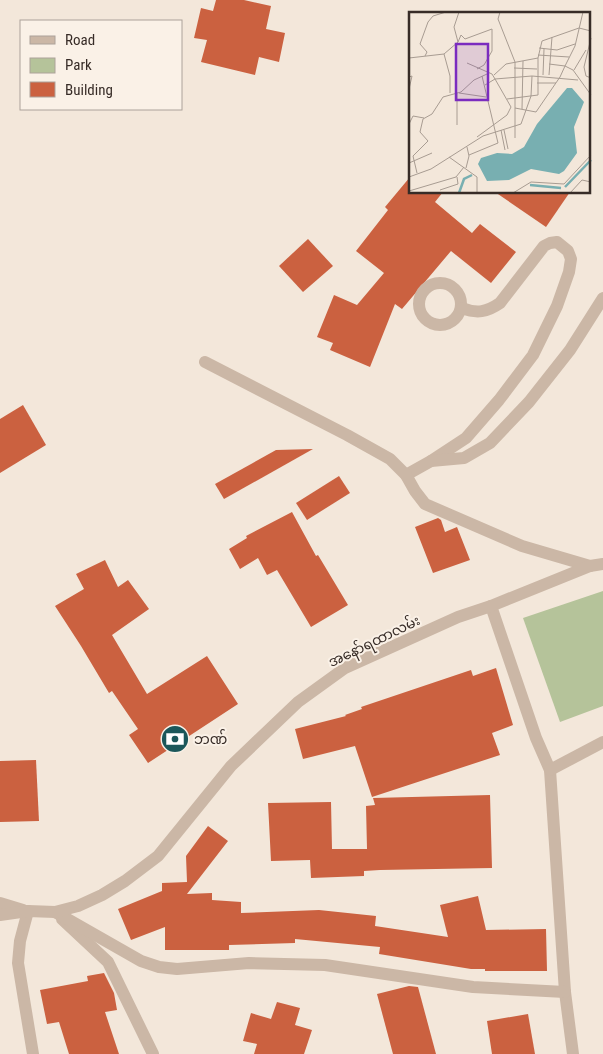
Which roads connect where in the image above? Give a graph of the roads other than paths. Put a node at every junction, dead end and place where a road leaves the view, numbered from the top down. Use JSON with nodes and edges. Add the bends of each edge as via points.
{"nodes":[{"id":1,"x":603,"y":298,"type":"edge"},
{"id":2,"x":462,"y":308,"type":"dead end"},
{"id":3,"x":205,"y":362,"type":"dead end"},
{"id":4,"x":431,"y":461,"type":"junction"},
{"id":5,"x":406,"y":475,"type":"junction"},
{"id":6,"x":597,"y":565,"type":"edge"},
{"id":7,"x":491,"y":606,"type":"junction"},
{"id":8,"x":603,"y":742,"type":"edge"},
{"id":9,"x":550,"y":770,"type":"junction"},
{"id":10,"x":0,"y":903,"type":"edge"},
{"id":11,"x":28,"y":911,"type":"junction"},
{"id":12,"x":55,"y":912,"type":"junction"},
{"id":13,"x":0,"y":915,"type":"edge"},
{"id":14,"x":565,"y":992,"type":"junction"},
{"id":15,"x":32,"y":1054,"type":"edge"},
{"id":16,"x":154,"y":1054,"type":"edge"},
{"id":17,"x":573,"y":1054,"type":"edge"}],
"edges":[{"from":1,"to":4,"type":"street","via":[[570,350],[529,402],[490,443],[464,458]]},
{"from":2,"to":4,"type":"street","via":[[480,312],[490,310],[500,303],[544,246],[557,242],[568,250],[569,272],[533,355],[500,400],[466,438]]},
{"from":3,"to":5,"type":"street","via":[[390,459]]},
{"from":4,"to":5,"type":"street"},
{"from":5,"to":6,"type":"street","via":[[425,504],[522,546]]},
{"from":6,"to":7,"type":"street","name":"အ‌နော်‌ရထာလမ်း"},
{"from":7,"to":9,"type":"street"},
{"from":7,"to":12,"type":"street","name":"အ‌နော်‌ရထာလမ်း","via":[[458,617],[346,668],[306,696],[231,766],[158,856],[102,896]]},
{"from":8,"to":9,"type":"street"},
{"from":9,"to":14,"type":"street"},
{"from":10,"to":11,"type":"street"},
{"from":11,"to":12,"type":"street","name":"အ‌နော်‌ရထာလမ်း"},
{"from":11,"to":13,"type":"street"},
{"from":11,"to":15,"type":"street","via":[[18,963]]},
{"from":12,"to":14,"type":"street","via":[[141,961],[159,967],[177,969],[248,963],[325,965],[472,987]]},
{"from":12,"to":16,"type":"street","via":[[108,962]]},
{"from":14,"to":17,"type":"street"}]}
